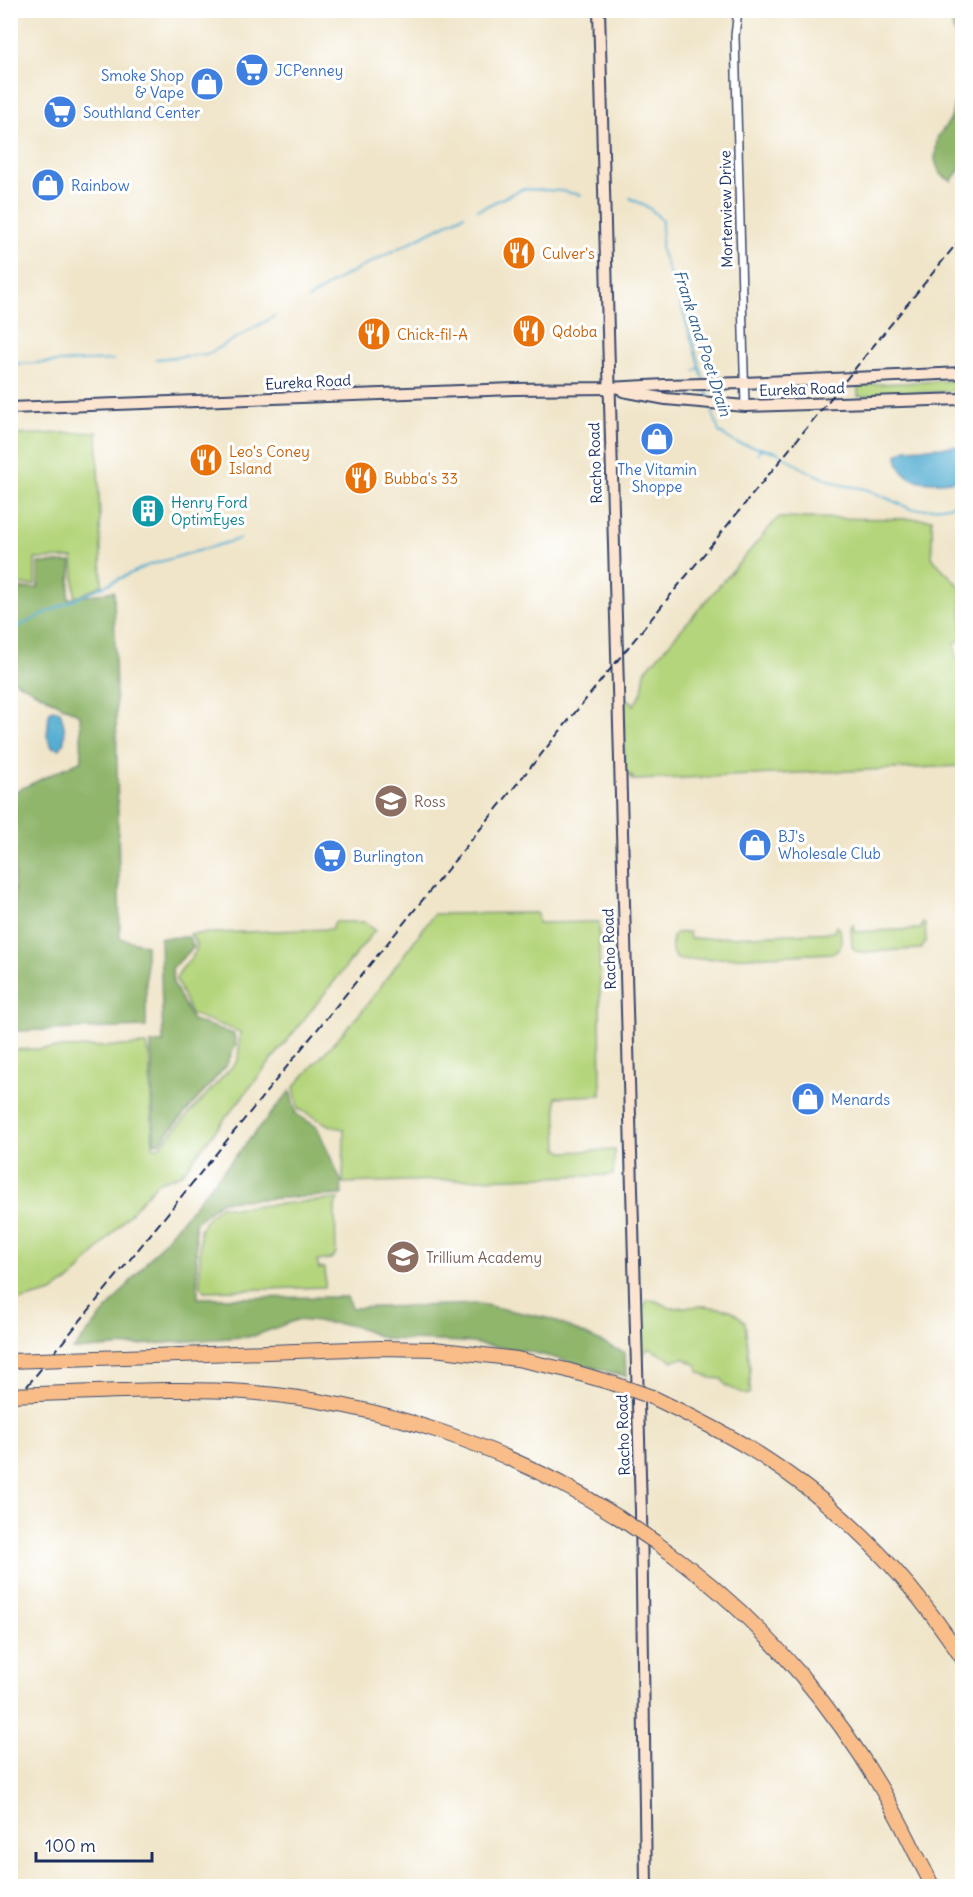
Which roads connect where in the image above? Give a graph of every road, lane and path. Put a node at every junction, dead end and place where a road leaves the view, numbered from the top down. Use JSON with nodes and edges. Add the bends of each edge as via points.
{"nodes":[{"id":1,"x":598,"y":10,"type":"edge"},
{"id":2,"x":738,"y":10,"type":"edge"},
{"id":3,"x":963,"y":374,"type":"edge"},
{"id":4,"x":744,"y":383,"type":"junction"},
{"id":5,"x":608,"y":388,"type":"junction"},
{"id":6,"x":963,"y":399,"type":"edge"},
{"id":7,"x":745,"y":406,"type":"junction"},
{"id":8,"x":10,"y":408,"type":"edge"},
{"id":9,"x":10,"y":1361,"type":"edge"},
{"id":10,"x":10,"y":1395,"type":"edge"},
{"id":11,"x":963,"y":1658,"type":"edge"},
{"id":12,"x":646,"y":1887,"type":"edge"},
{"id":13,"x":932,"y":1887,"type":"edge"}],
"edges":[{"from":1,"to":5,"type":"street","name":"Racho Road"},
{"from":2,"to":4,"type":"street","name":"Mortenview Drive","via":[[735,36]]},
{"from":3,"to":4,"type":"street","name":"Eureka Road"},
{"from":4,"to":5,"type":"street","name":"Eureka Road"},
{"from":4,"to":7,"type":"street","name":"Mortenview Drive"},
{"from":5,"to":7,"type":"street","name":"Eureka Road","via":[[666,399]]},
{"from":5,"to":8,"type":"street","name":"Eureka Road"},
{"from":5,"to":12,"type":"street","name":"Racho Road","via":[[641,1510]]},
{"from":6,"to":7,"type":"street","name":"Eureka Road"},
{"from":9,"to":11,"type":"highway","bridge":true,"via":[[434,1349],[517,1359],[615,1384],[652,1397],[712,1427],[776,1465],[823,1501],[909,1585]]},
{"from":10,"to":13,"type":"highway","bridge":true,"via":[[212,1390],[280,1395],[352,1407],[429,1427],[503,1455],[566,1485],[618,1516],[698,1574],[792,1664],[870,1768]]}]}
